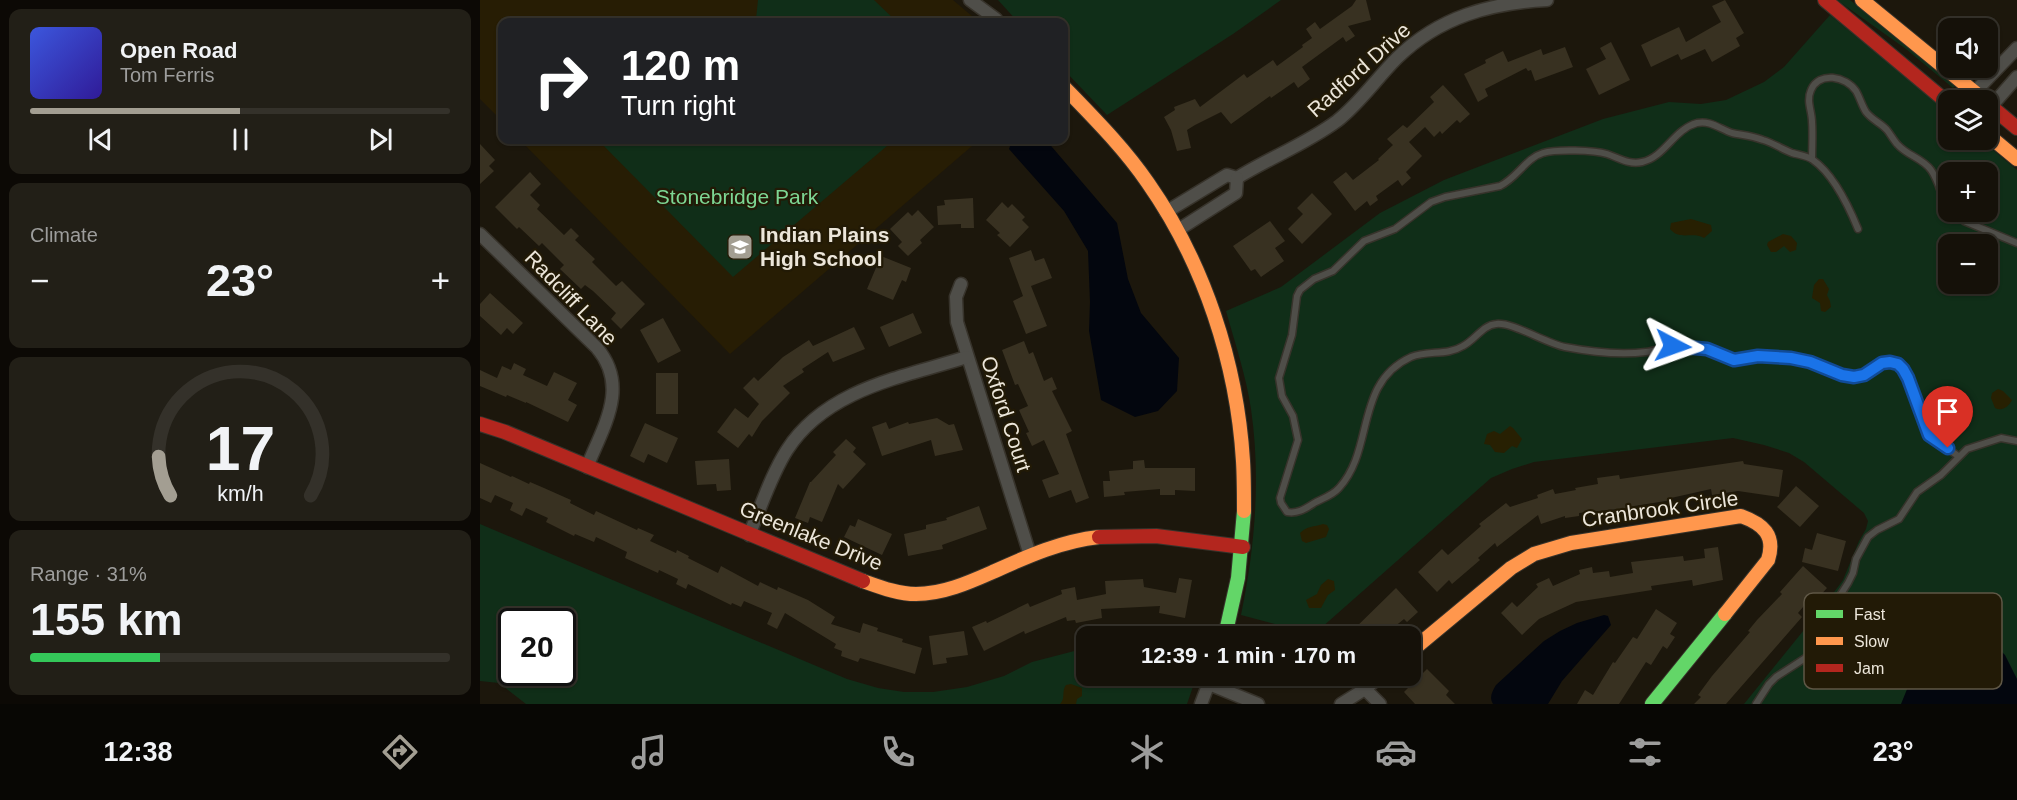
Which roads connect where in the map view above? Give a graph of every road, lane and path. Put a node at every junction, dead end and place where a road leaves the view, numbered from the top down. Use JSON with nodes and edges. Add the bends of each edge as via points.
{"nodes":[{"id":1,"x":970,"y":0,"type":"edge"},
{"id":2,"x":980,"y":0,"type":"edge"},
{"id":3,"x":1547,"y":0,"type":"edge"},
{"id":4,"x":1825,"y":0,"type":"edge"},
{"id":5,"x":1862,"y":0,"type":"edge"},
{"id":6,"x":1497,"y":2,"type":"edge"},
{"id":7,"x":994,"y":18,"type":"edge"},
{"id":8,"x":995,"y":18,"type":"edge"},
{"id":9,"x":2017,"y":48,"type":"edge"},
{"id":10,"x":2017,"y":77,"type":"edge"},
{"id":11,"x":1968,"y":90,"type":"edge"},
{"id":12,"x":1990,"y":90,"type":"edge"},
{"id":13,"x":1068,"y":91,"type":"edge"},
{"id":14,"x":1998,"y":91,"type":"edge"},
{"id":15,"x":1938,"y":95,"type":"edge"},
{"id":16,"x":1998,"y":114,"type":"edge"},
{"id":17,"x":2017,"y":128,"type":"edge"},
{"id":18,"x":1998,"y":143,"type":"edge"},
{"id":19,"x":1812,"y":159,"type":"junction"},
{"id":20,"x":2017,"y":159,"type":"edge"},
{"id":21,"x":1237,"y":178,"type":"junction"},
{"id":22,"x":1938,"y":184,"type":"edge"},
{"id":23,"x":1166,"y":212,"type":"junction"},
{"id":24,"x":1966,"y":222,"type":"edge"},
{"id":25,"x":1858,"y":228,"type":"dead end"},
{"id":26,"x":1178,"y":230,"type":"junction"},
{"id":27,"x":480,"y":234,"type":"edge"},
{"id":28,"x":2017,"y":243,"type":"edge"},
{"id":29,"x":961,"y":284,"type":"dead end"},
{"id":30,"x":967,"y":357,"type":"junction"},
{"id":31,"x":480,"y":424,"type":"edge"},
{"id":32,"x":2017,"y":441,"type":"edge"},
{"id":33,"x":1958,"y":456,"type":"junction"},
{"id":34,"x":587,"y":467,"type":"junction"},
{"id":35,"x":749,"y":535,"type":"junction"},
{"id":36,"x":1243,"y":547,"type":"junction"},
{"id":37,"x":1030,"y":555,"type":"junction"},
{"id":38,"x":1842,"y":593,"type":"edge"},
{"id":39,"x":1227,"y":626,"type":"edge"},
{"id":40,"x":1421,"y":643,"type":"edge"},
{"id":41,"x":1804,"y":659,"type":"edge"},
{"id":42,"x":1208,"y":686,"type":"edge"},
{"id":43,"x":1223,"y":686,"type":"edge"},
{"id":44,"x":1369,"y":686,"type":"edge"},
{"id":45,"x":1365,"y":689,"type":"junction"},
{"id":46,"x":1201,"y":704,"type":"edge"},
{"id":47,"x":1258,"y":704,"type":"edge"},
{"id":48,"x":1341,"y":704,"type":"edge"},
{"id":49,"x":1380,"y":704,"type":"edge"},
{"id":50,"x":1652,"y":704,"type":"edge"},
{"id":51,"x":1756,"y":704,"type":"edge"}],
"edges":[{"from":1,"to":7,"type":"street"},
{"from":2,"to":8,"type":"street"},
{"from":3,"to":6,"type":"street","name":"Radford Drive"},
{"from":4,"to":15,"type":"street"},
{"from":5,"to":11,"type":"street"},
{"from":6,"to":21,"type":"street","name":"Radford Drive","via":[[1429,33],[1398,57],[1335,122]]},
{"from":9,"to":12,"type":"street"},
{"from":10,"to":14,"type":"street"},
{"from":13,"to":23,"type":"street","via":[[1129,157]]},
{"from":16,"to":17,"type":"street"},
{"from":18,"to":20,"type":"street"},
{"from":19,"to":22,"type":"lane","via":[[1808,101],[1810,91],[1825,77],[1844,81],[1856,91],[1865,111],[1903,150],[1930,168]]},
{"from":19,"to":25,"type":"lane","via":[[1836,187]]},
{"from":19,"to":33,"type":"lane","via":[[1764,140],[1698,123],[1639,163],[1592,151],[1544,153],[1507,182],[1431,202],[1395,229],[1364,241],[1333,272],[1314,279],[1297,296],[1292,335],[1279,378],[1298,441],[1281,504],[1287,512],[1301,511],[1341,486],[1355,462],[1369,407],[1380,383],[1394,369],[1412,357],[1459,349],[1489,325],[1497,324],[1507,324],[1554,344],[1599,352],[1644,353],[1673,346],[1707,349],[1734,360],[1758,356],[1791,358],[1854,377],[1882,363],[1898,364],[1908,378],[1929,435]]},
{"from":21,"to":23,"type":"street","name":"Radford Drive","via":[[1227,175]]},
{"from":21,"to":26,"type":"street","name":"Radford Drive","via":[[1236,193]]},
{"from":23,"to":26,"type":"street"},
{"from":24,"to":28,"type":"lane"},
{"from":26,"to":36,"type":"street","via":[[1204,282],[1236,395],[1245,496]]},
{"from":27,"to":34,"type":"street","name":"Radcliff Lane","via":[[606,361],[614,382],[613,395]]},
{"from":29,"to":30,"type":"street","name":"Oxford Court","via":[[956,297],[957,322]]},
{"from":30,"to":35,"type":"street","via":[[854,393],[827,408],[793,440]]},
{"from":30,"to":37,"type":"street","name":"Oxford Court"},
{"from":31,"to":34,"type":"street","name":"Greenlake Drive"},
{"from":32,"to":33,"type":"lane","via":[[1992,440]]},
{"from":33,"to":38,"type":"lane","via":[[1941,475],[1917,492],[1899,519],[1868,537]]},
{"from":34,"to":35,"type":"street","name":"Greenlake Drive"},
{"from":35,"to":37,"type":"street","name":"Greenlake Drive","via":[[853,578],[915,594],[959,586]]},
{"from":36,"to":37,"type":"street","name":"Greenlake Drive","via":[[1197,539],[1110,536],[1071,542]]},
{"from":36,"to":39,"type":"street"},
{"from":40,"to":50,"type":"street","name":"Cranbrook Circle","via":[[1511,568],[1534,554],[1571,543],[1741,516],[1751,519],[1767,532],[1772,551],[1768,560]]},
{"from":41,"to":51,"type":"lane","via":[[1776,676]]},
{"from":42,"to":46,"type":"street"},
{"from":43,"to":47,"type":"street"},
{"from":44,"to":45,"type":"street"},
{"from":45,"to":48,"type":"street"},
{"from":45,"to":49,"type":"street"}]}
